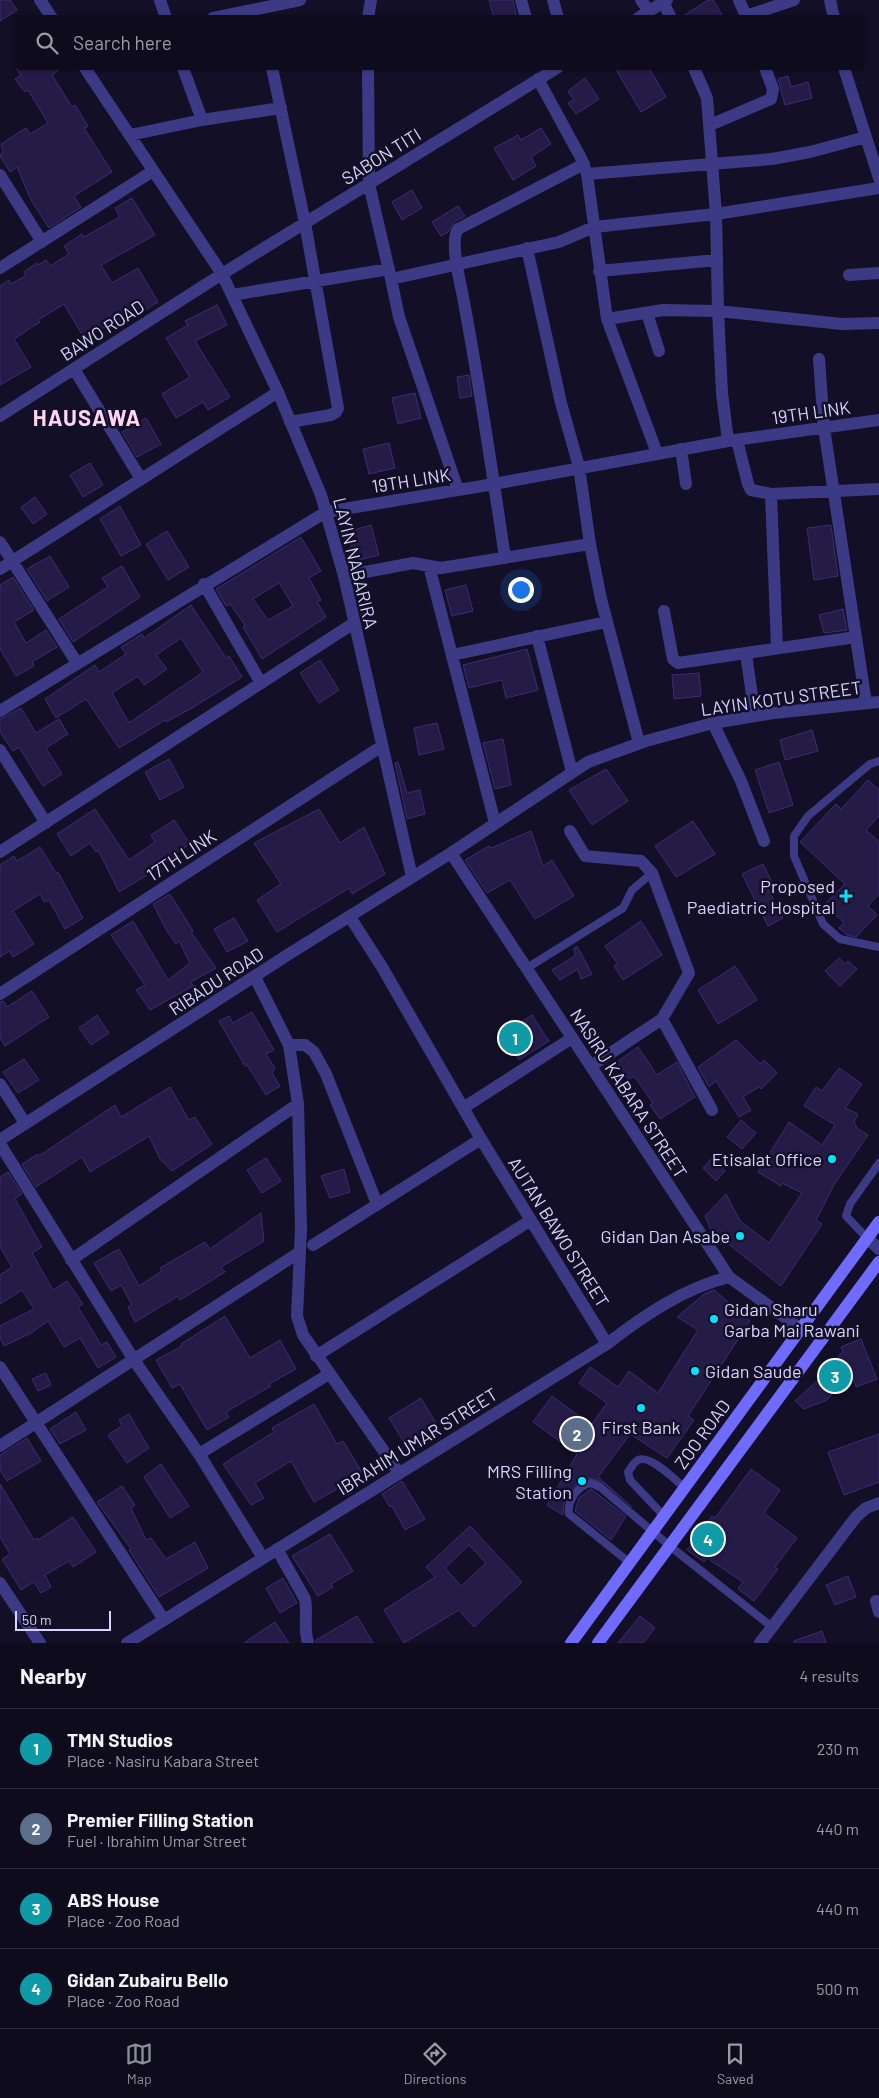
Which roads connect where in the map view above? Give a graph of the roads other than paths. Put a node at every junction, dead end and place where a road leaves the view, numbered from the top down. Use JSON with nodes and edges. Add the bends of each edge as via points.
{"nodes":[{"id":1,"x":40,"y":0,"type":"edge"},
{"id":2,"x":160,"y":0,"type":"edge"},
{"id":3,"x":300,"y":0,"type":"edge"},
{"id":4,"x":372,"y":0,"type":"edge"},
{"id":5,"x":521,"y":0,"type":"edge"},
{"id":6,"x":553,"y":0,"type":"edge"},
{"id":7,"x":641,"y":0,"type":"edge"},
{"id":8,"x":739,"y":0,"type":"edge"},
{"id":9,"x":794,"y":0,"type":"edge"},
{"id":10,"x":830,"y":0,"type":"edge"},
{"id":11,"x":665,"y":1,"type":"edge"},
{"id":12,"x":244,"y":9,"type":"edge"},
{"id":13,"x":644,"y":14,"type":"edge"},
{"id":14,"x":50,"y":15,"type":"edge"},
{"id":15,"x":165,"y":15,"type":"edge"},
{"id":16,"x":224,"y":15,"type":"edge"},
{"id":17,"x":369,"y":15,"type":"edge"},
{"id":18,"x":525,"y":15,"type":"edge"},
{"id":19,"x":557,"y":15,"type":"edge"},
{"id":20,"x":670,"y":15,"type":"edge"},
{"id":21,"x":746,"y":15,"type":"edge"},
{"id":22,"x":753,"y":15,"type":"edge"},
{"id":23,"x":833,"y":15,"type":"edge"},
{"id":24,"x":86,"y":70,"type":"edge"},
{"id":25,"x":184,"y":70,"type":"edge"},
{"id":26,"x":272,"y":70,"type":"edge"},
{"id":27,"x":368,"y":70,"type":"edge"},
{"id":28,"x":695,"y":70,"type":"edge"},
{"id":29,"x":766,"y":70,"type":"edge"},
{"id":30,"x":845,"y":70,"type":"edge"},
{"id":31,"x":541,"y":74,"type":"edge"},
{"id":32,"x":281,"y":108,"type":"junction"},
{"id":33,"x":202,"y":120,"type":"junction"},
{"id":34,"x":710,"y":125,"type":"junction"},
{"id":35,"x":130,"y":135,"type":"junction"},
{"id":36,"x":866,"y":137,"type":"junction"},
{"id":37,"x":713,"y":165,"type":"junction"},
{"id":38,"x":585,"y":169,"type":"junction"},
{"id":39,"x":153,"y":170,"type":"junction"},
{"id":40,"x":879,"y":178,"type":"edge"},
{"id":41,"x":1,"y":179,"type":"edge"},
{"id":42,"x":369,"y":184,"type":"junction"},
{"id":43,"x":879,"y":188,"type":"edge"},
{"id":44,"x":716,"y":214,"type":"junction"},
{"id":45,"x":305,"y":223,"type":"junction"},
{"id":46,"x":594,"y":227,"type":"junction"},
{"id":47,"x":42,"y":242,"type":"junction"},
{"id":48,"x":527,"y":248,"type":"junction"},
{"id":49,"x":717,"y":260,"type":"junction"},
{"id":50,"x":457,"y":263,"type":"junction"},
{"id":51,"x":0,"y":268,"type":"edge"},
{"id":52,"x":600,"y":271,"type":"junction"},
{"id":53,"x":879,"y":273,"type":"edge"},
{"id":54,"x":222,"y":274,"type":"junction"},
{"id":55,"x":390,"y":274,"type":"junction"},
{"id":56,"x":850,"y":275,"type":"dead end"},
{"id":57,"x":316,"y":280,"type":"junction"},
{"id":58,"x":232,"y":295,"type":"junction"},
{"id":59,"x":718,"y":311,"type":"junction"},
{"id":60,"x":646,"y":312,"type":"junction"},
{"id":61,"x":607,"y":319,"type":"junction"},
{"id":62,"x":879,"y":323,"type":"edge"},
{"id":63,"x":659,"y":351,"type":"dead end"},
{"id":64,"x":819,"y":359,"type":"dead end"},
{"id":65,"x":74,"y":369,"type":"junction"},
{"id":66,"x":278,"y":392,"type":"junction"},
{"id":67,"x":0,"y":416,"type":"edge"},
{"id":68,"x":879,"y":420,"type":"edge"},
{"id":69,"x":290,"y":422,"type":"junction"},
{"id":70,"x":824,"y":428,"type":"junction"},
{"id":71,"x":733,"y":440,"type":"junction"},
{"id":72,"x":681,"y":449,"type":"junction"},
{"id":73,"x":657,"y":453,"type":"junction"},
{"id":74,"x":579,"y":467,"type":"junction"},
{"id":75,"x":141,"y":479,"type":"junction"},
{"id":76,"x":494,"y":484,"type":"junction"},
{"id":77,"x":686,"y":484,"type":"dead end"},
{"id":78,"x":879,"y":489,"type":"edge"},
{"id":79,"x":458,"y":490,"type":"junction"},
{"id":80,"x":833,"y":492,"type":"junction"},
{"id":81,"x":772,"y":494,"type":"junction"},
{"id":82,"x":326,"y":512,"type":"junction"},
{"id":83,"x":0,"y":542,"type":"edge"},
{"id":84,"x":590,"y":544,"type":"junction"},
{"id":85,"x":505,"y":558,"type":"junction"},
{"id":86,"x":12,"y":561,"type":"junction"},
{"id":87,"x":429,"y":566,"type":"junction"},
{"id":88,"x":0,"y":569,"type":"edge"},
{"id":89,"x":344,"y":576,"type":"junction"},
{"id":90,"x":204,"y":584,"type":"junction"},
{"id":91,"x":664,"y":611,"type":"dead end"},
{"id":92,"x":606,"y":622,"type":"junction"},
{"id":93,"x":354,"y":623,"type":"junction"},
{"id":94,"x":537,"y":636,"type":"junction"},
{"id":95,"x":856,"y":637,"type":"junction"},
{"id":96,"x":777,"y":648,"type":"junction"},
{"id":97,"x":746,"y":654,"type":"junction"},
{"id":98,"x":452,"y":655,"type":"junction"},
{"id":99,"x":77,"y":663,"type":"junction"},
{"id":100,"x":261,"y":683,"type":"junction"},
{"id":101,"x":873,"y":702,"type":"edge"},
{"id":102,"x":0,"y":711,"type":"edge"},
{"id":103,"x":755,"y":716,"type":"junction"},
{"id":104,"x":713,"y":723,"type":"junction"},
{"id":105,"x":639,"y":743,"type":"junction"},
{"id":106,"x":382,"y":746,"type":"junction"},
{"id":107,"x":0,"y":750,"type":"edge"},
{"id":108,"x":879,"y":761,"type":"edge"},
{"id":109,"x":572,"y":772,"type":"junction"},
{"id":110,"x":46,"y":822,"type":"junction"},
{"id":111,"x":494,"y":823,"type":"junction"},
{"id":112,"x":570,"y":831,"type":"dead end"},
{"id":113,"x":764,"y":841,"type":"dead end"},
{"id":114,"x":0,"y":852,"type":"edge"},
{"id":115,"x":451,"y":853,"type":"junction"},
{"id":116,"x":652,"y":874,"type":"junction"},
{"id":117,"x":412,"y":876,"type":"junction"},
{"id":118,"x":350,"y":917,"type":"junction"},
{"id":119,"x":879,"y":947,"type":"edge"},
{"id":120,"x":527,"y":968,"type":"junction"},
{"id":121,"x":255,"y":978,"type":"junction"},
{"id":122,"x":0,"y":994,"type":"edge"},
{"id":123,"x":662,"y":1020,"type":"junction"},
{"id":124,"x":572,"y":1038,"type":"junction"},
{"id":125,"x":289,"y":1045,"type":"junction"},
{"id":126,"x":591,"y":1066,"type":"junction"},
{"id":127,"x":0,"y":1084,"type":"edge"},
{"id":128,"x":298,"y":1104,"type":"junction"},
{"id":129,"x":463,"y":1108,"type":"junction"},
{"id":130,"x":712,"y":1110,"type":"dead end"},
{"id":131,"x":25,"y":1124,"type":"junction"},
{"id":132,"x":481,"y":1139,"type":"junction"},
{"id":133,"x":0,"y":1140,"type":"edge"},
{"id":134,"x":0,"y":1144,"type":"edge"},
{"id":135,"x":879,"y":1163,"type":"edge"},
{"id":136,"x":377,"y":1204,"type":"junction"},
{"id":137,"x":531,"y":1220,"type":"junction"},
{"id":138,"x":879,"y":1222,"type":"edge"},
{"id":139,"x":867,"y":1238,"type":"junction"},
{"id":140,"x":313,"y":1245,"type":"dead end"},
{"id":141,"x":879,"y":1248,"type":"edge"},
{"id":142,"x":300,"y":1252,"type":"junction"},
{"id":143,"x":71,"y":1260,"type":"junction"},
{"id":144,"x":879,"y":1262,"type":"edge"},
{"id":145,"x":729,"y":1276,"type":"junction"},
{"id":146,"x":801,"y":1329,"type":"junction"},
{"id":147,"x":608,"y":1344,"type":"junction"},
{"id":148,"x":316,"y":1356,"type":"junction"},
{"id":149,"x":134,"y":1360,"type":"junction"},
{"id":150,"x":0,"y":1367,"type":"edge"},
{"id":151,"x":329,"y":1374,"type":"junction"},
{"id":152,"x":35,"y":1423,"type":"junction"},
{"id":153,"x":0,"y":1446,"type":"edge"},
{"id":154,"x":199,"y":1454,"type":"junction"},
{"id":155,"x":399,"y":1473,"type":"junction"},
{"id":156,"x":685,"y":1488,"type":"junction"},
{"id":157,"x":879,"y":1503,"type":"edge"},
{"id":158,"x":664,"y":1516,"type":"junction"},
{"id":159,"x":653,"y":1531,"type":"junction"},
{"id":160,"x":671,"y":1547,"type":"junction"},
{"id":161,"x":277,"y":1549,"type":"junction"},
{"id":162,"x":264,"y":1558,"type":"junction"},
{"id":163,"x":630,"y":1563,"type":"junction"},
{"id":164,"x":0,"y":1584,"type":"edge"},
{"id":165,"x":164,"y":1620,"type":"junction"},
{"id":166,"x":772,"y":1627,"type":"junction"},
{"id":167,"x":40,"y":1643,"type":"edge"},
{"id":168,"x":127,"y":1643,"type":"edge"},
{"id":169,"x":308,"y":1643,"type":"edge"},
{"id":170,"x":571,"y":1643,"type":"edge"},
{"id":171,"x":598,"y":1643,"type":"edge"},
{"id":172,"x":760,"y":1643,"type":"edge"}],
"edges":[{"from":1,"to":14,"type":"street"},
{"from":2,"to":15,"type":"street"},
{"from":3,"to":12,"type":"street"},
{"from":4,"to":17,"type":"street"},
{"from":5,"to":18,"type":"street"},
{"from":6,"to":19,"type":"street"},
{"from":7,"to":13,"type":"street"},
{"from":8,"to":21,"type":"street"},
{"from":9,"to":22,"type":"street"},
{"from":10,"to":23,"type":"street"},
{"from":11,"to":13,"type":"street"},
{"from":11,"to":20,"type":"street"},
{"from":12,"to":16,"type":"street"},
{"from":24,"to":35,"type":"street","name":"LAYIN NABARIRA"},
{"from":25,"to":33,"type":"street"},
{"from":26,"to":32,"type":"street"},
{"from":27,"to":42,"type":"street"},
{"from":28,"to":34,"type":"street","via":[[707,98]]},
{"from":29,"to":34,"type":"street","via":[[773,89],[771,99]]},
{"from":30,"to":36,"type":"street"},
{"from":31,"to":38,"type":"street"},
{"from":31,"to":42,"type":"street","name":"SABON TITI"},
{"from":32,"to":33,"type":"street"},
{"from":32,"to":45,"type":"street"},
{"from":33,"to":35,"type":"street"},
{"from":34,"to":37,"type":"street"},
{"from":35,"to":39,"type":"street","name":"LAYIN NABARIRA"},
{"from":36,"to":37,"type":"street","via":[[791,156]]},
{"from":36,"to":40,"type":"street"},
{"from":37,"to":38,"type":"street"},
{"from":37,"to":44,"type":"street"},
{"from":38,"to":46,"type":"street"},
{"from":38,"to":50,"type":"street","via":[[458,229],[455,234]]},
{"from":39,"to":47,"type":"street"},
{"from":39,"to":54,"type":"street","name":"LAYIN NABARIRA"},
{"from":41,"to":47,"type":"street"},
{"from":42,"to":45,"type":"street","name":"SABON TITI"},
{"from":42,"to":55,"type":"street"},
{"from":43,"to":44,"type":"street"},
{"from":44,"to":46,"type":"street"},
{"from":44,"to":49,"type":"street"},
{"from":45,"to":54,"type":"street","name":"SABON TITI"},
{"from":45,"to":57,"type":"street"},
{"from":46,"to":48,"type":"street","via":[[558,242]]},
{"from":46,"to":52,"type":"street"},
{"from":47,"to":51,"type":"street"},
{"from":48,"to":50,"type":"street"},
{"from":48,"to":74,"type":"street","via":[[561,403]]},
{"from":49,"to":52,"type":"street"},
{"from":49,"to":59,"type":"street"},
{"from":50,"to":55,"type":"street"},
{"from":50,"to":76,"type":"street"},
{"from":52,"to":61,"type":"street"},
{"from":53,"to":56,"type":"street"},
{"from":54,"to":58,"type":"street","name":"LAYIN NABARIRA"},
{"from":54,"to":65,"type":"street","name":"BAWO ROAD"},
{"from":55,"to":57,"type":"street"},
{"from":55,"to":79,"type":"street","via":[[399,318]]},
{"from":57,"to":58,"type":"street"},
{"from":57,"to":69,"type":"street","via":[[338,410],[331,415]]},
{"from":58,"to":66,"type":"street","name":"LAYIN NABARIRA"},
{"from":59,"to":60,"type":"street"},
{"from":59,"to":62,"type":"street","via":[[842,324]]},
{"from":59,"to":71,"type":"street","via":[[722,392]]},
{"from":60,"to":61,"type":"street"},
{"from":60,"to":63,"type":"street"},
{"from":61,"to":73,"type":"street"},
{"from":64,"to":70,"type":"street"},
{"from":65,"to":67,"type":"street","name":"BAWO ROAD"},
{"from":65,"to":75,"type":"street"},
{"from":66,"to":69,"type":"street","name":"LAYIN NABARIRA"},
{"from":66,"to":75,"type":"street"},
{"from":68,"to":70,"type":"street","name":"19TH LINK"},
{"from":69,"to":82,"type":"street","name":"LAYIN NABARIRA"},
{"from":70,"to":71,"type":"street","name":"19TH LINK"},
{"from":70,"to":80,"type":"street"},
{"from":71,"to":72,"type":"street","name":"19TH LINK"},
{"from":71,"to":81,"type":"street","via":[[751,490]]},
{"from":72,"to":73,"type":"street","name":"19TH LINK"},
{"from":72,"to":77,"type":"street"},
{"from":73,"to":74,"type":"street","name":"19TH LINK"},
{"from":74,"to":76,"type":"street","name":"19TH LINK"},
{"from":74,"to":84,"type":"street"},
{"from":75,"to":86,"type":"street"},
{"from":76,"to":79,"type":"street","name":"19TH LINK"},
{"from":76,"to":85,"type":"street"},
{"from":78,"to":80,"type":"street"},
{"from":79,"to":82,"type":"street","name":"19TH LINK"},
{"from":80,"to":81,"type":"street"},
{"from":80,"to":95,"type":"street"},
{"from":81,"to":96,"type":"street"},
{"from":82,"to":89,"type":"street","name":"LAYIN NABARIRA"},
{"from":82,"to":90,"type":"street","name":"19TH LINK"},
{"from":83,"to":86,"type":"street"},
{"from":84,"to":85,"type":"street"},
{"from":84,"to":92,"type":"street"},
{"from":85,"to":87,"type":"street","via":[[440,568]]},
{"from":86,"to":88,"type":"street"},
{"from":86,"to":99,"type":"street"},
{"from":87,"to":89,"type":"street","via":[[413,563]]},
{"from":87,"to":98,"type":"street"},
{"from":89,"to":93,"type":"street","name":"LAYIN NABARIRA"},
{"from":90,"to":99,"type":"street","name":"19TH LINK"},
{"from":90,"to":100,"type":"street"},
{"from":91,"to":97,"type":"street","via":[[675,662]]},
{"from":92,"to":94,"type":"street"},
{"from":92,"to":105,"type":"street"},
{"from":93,"to":100,"type":"street"},
{"from":93,"to":106,"type":"street","name":"LAYIN NABARIRA"},
{"from":94,"to":98,"type":"street"},
{"from":94,"to":109,"type":"street"},
{"from":95,"to":96,"type":"street"},
{"from":95,"to":101,"type":"street"},
{"from":96,"to":97,"type":"street"},
{"from":97,"to":103,"type":"street"},
{"from":98,"to":111,"type":"street"},
{"from":99,"to":102,"type":"street","name":"19TH LINK"},
{"from":100,"to":110,"type":"street"},
{"from":101,"to":103,"type":"street","name":"LAYIN KOTU STREET"},
{"from":103,"to":104,"type":"street","name":"LAYIN KOTU STREET"},
{"from":104,"to":105,"type":"street","name":"LAYIN KOTU STREET"},
{"from":104,"to":113,"type":"street","via":[[741,781]]},
{"from":105,"to":109,"type":"street","name":"LAYIN KOTU STREET","via":[[588,762]]},
{"from":106,"to":117,"type":"street","name":"LAYIN NABARIRA"},
{"from":106,"to":122,"type":"street","name":"17TH LINK"},
{"from":107,"to":110,"type":"street"},
{"from":108,"to":119,"type":"lane","via":[[870,764],[808,816],[794,836],[794,856],[823,924],[840,939]]},
{"from":109,"to":111,"type":"street","name":"LAYIN KOTU STREET"},
{"from":110,"to":114,"type":"street"},
{"from":111,"to":115,"type":"street","name":"LAYIN KOTU STREET"},
{"from":112,"to":116,"type":"street","via":[[585,856],[641,861]]},
{"from":115,"to":117,"type":"street","name":"RIBADU ROAD"},
{"from":115,"to":120,"type":"street","name":"NASIRU KABARA STREET"},
{"from":116,"to":120,"type":"lane","via":[[632,890],[624,908]]},
{"from":116,"to":123,"type":"street","via":[[689,973]]},
{"from":117,"to":118,"type":"street","name":"RIBADU ROAD"},
{"from":118,"to":121,"type":"street","name":"RIBADU ROAD"},
{"from":118,"to":129,"type":"street","name":"AUTAN BAWO STREET"},
{"from":120,"to":124,"type":"street","name":"NASIRU KABARA STREET"},
{"from":121,"to":125,"type":"street"},
{"from":121,"to":131,"type":"street","name":"RIBADU ROAD"},
{"from":123,"to":126,"type":"street"},
{"from":123,"to":130,"type":"street"},
{"from":124,"to":126,"type":"street","name":"NASIRU KABARA STREET"},
{"from":124,"to":129,"type":"street"},
{"from":125,"to":128,"type":"street"},
{"from":125,"to":136,"type":"street","via":[[305,1045],[314,1052],[326,1074]]},
{"from":126,"to":145,"type":"street","name":"NASIRU KABARA STREET"},
{"from":127,"to":131,"type":"street"},
{"from":128,"to":142,"type":"street"},
{"from":128,"to":143,"type":"street"},
{"from":129,"to":132,"type":"street","name":"AUTAN BAWO STREET"},
{"from":131,"to":133,"type":"street","name":"RIBADU ROAD"},
{"from":132,"to":136,"type":"street"},
{"from":132,"to":137,"type":"street","name":"AUTAN BAWO STREET"},
{"from":134,"to":143,"type":"street"},
{"from":135,"to":139,"type":"lane","via":[[850,1204],[846,1216]]},
{"from":136,"to":140,"type":"street"},
{"from":137,"to":147,"type":"street","name":"AUTAN BAWO STREET"},
{"from":137,"to":148,"type":"street"},
{"from":138,"to":139,"type":"main road","name":"ZOO ROAD"},
{"from":139,"to":141,"type":"street"},
{"from":139,"to":146,"type":"main road","name":"ZOO ROAD"},
{"from":142,"to":148,"type":"street","via":[[298,1316],[303,1335]]},
{"from":142,"to":149,"type":"street"},
{"from":143,"to":149,"type":"street"},
{"from":144,"to":160,"type":"main road"},
{"from":145,"to":146,"type":"street","name":"NASIRU KABARA STREET"},
{"from":145,"to":147,"type":"street","name":"IBRAHIM UMAR STREET","via":[[706,1282],[636,1321]]},
{"from":146,"to":156,"type":"main road","name":"ZOO ROAD"},
{"from":147,"to":155,"type":"street","name":"IBRAHIM UMAR STREET"},
{"from":148,"to":151,"type":"street"},
{"from":149,"to":152,"type":"street"},
{"from":149,"to":154,"type":"street"},
{"from":150,"to":152,"type":"street"},
{"from":151,"to":154,"type":"street"},
{"from":151,"to":155,"type":"street"},
{"from":152,"to":153,"type":"street"},
{"from":152,"to":165,"type":"street"},
{"from":154,"to":162,"type":"street"},
{"from":155,"to":161,"type":"street","name":"IBRAHIM UMAR STREET"},
{"from":156,"to":158,"type":"main road","name":"ZOO ROAD"},
{"from":156,"to":158,"type":"lane","via":[[651,1460],[636,1460],[628,1472],[630,1480]]},
{"from":157,"to":166,"type":"street","via":[[856,1517]]},
{"from":158,"to":159,"type":"main road","name":"ZOO ROAD"},
{"from":159,"to":160,"type":"lane"},
{"from":159,"to":163,"type":"main road","name":"ZOO ROAD"},
{"from":159,"to":163,"type":"lane","via":[[600,1487],[591,1483],[580,1488],[570,1502],[569,1514]]},
{"from":160,"to":166,"type":"lane"},
{"from":160,"to":171,"type":"main road"},
{"from":161,"to":162,"type":"street","name":"IBRAHIM UMAR STREET"},
{"from":161,"to":169,"type":"street","via":[[305,1599],[304,1630]]},
{"from":162,"to":165,"type":"street","name":"IBRAHIM UMAR STREET"},
{"from":163,"to":170,"type":"main road","name":"ZOO ROAD"},
{"from":164,"to":167,"type":"street"},
{"from":165,"to":168,"type":"street","name":"IBRAHIM UMAR STREET"},
{"from":166,"to":172,"type":"street"}]}
